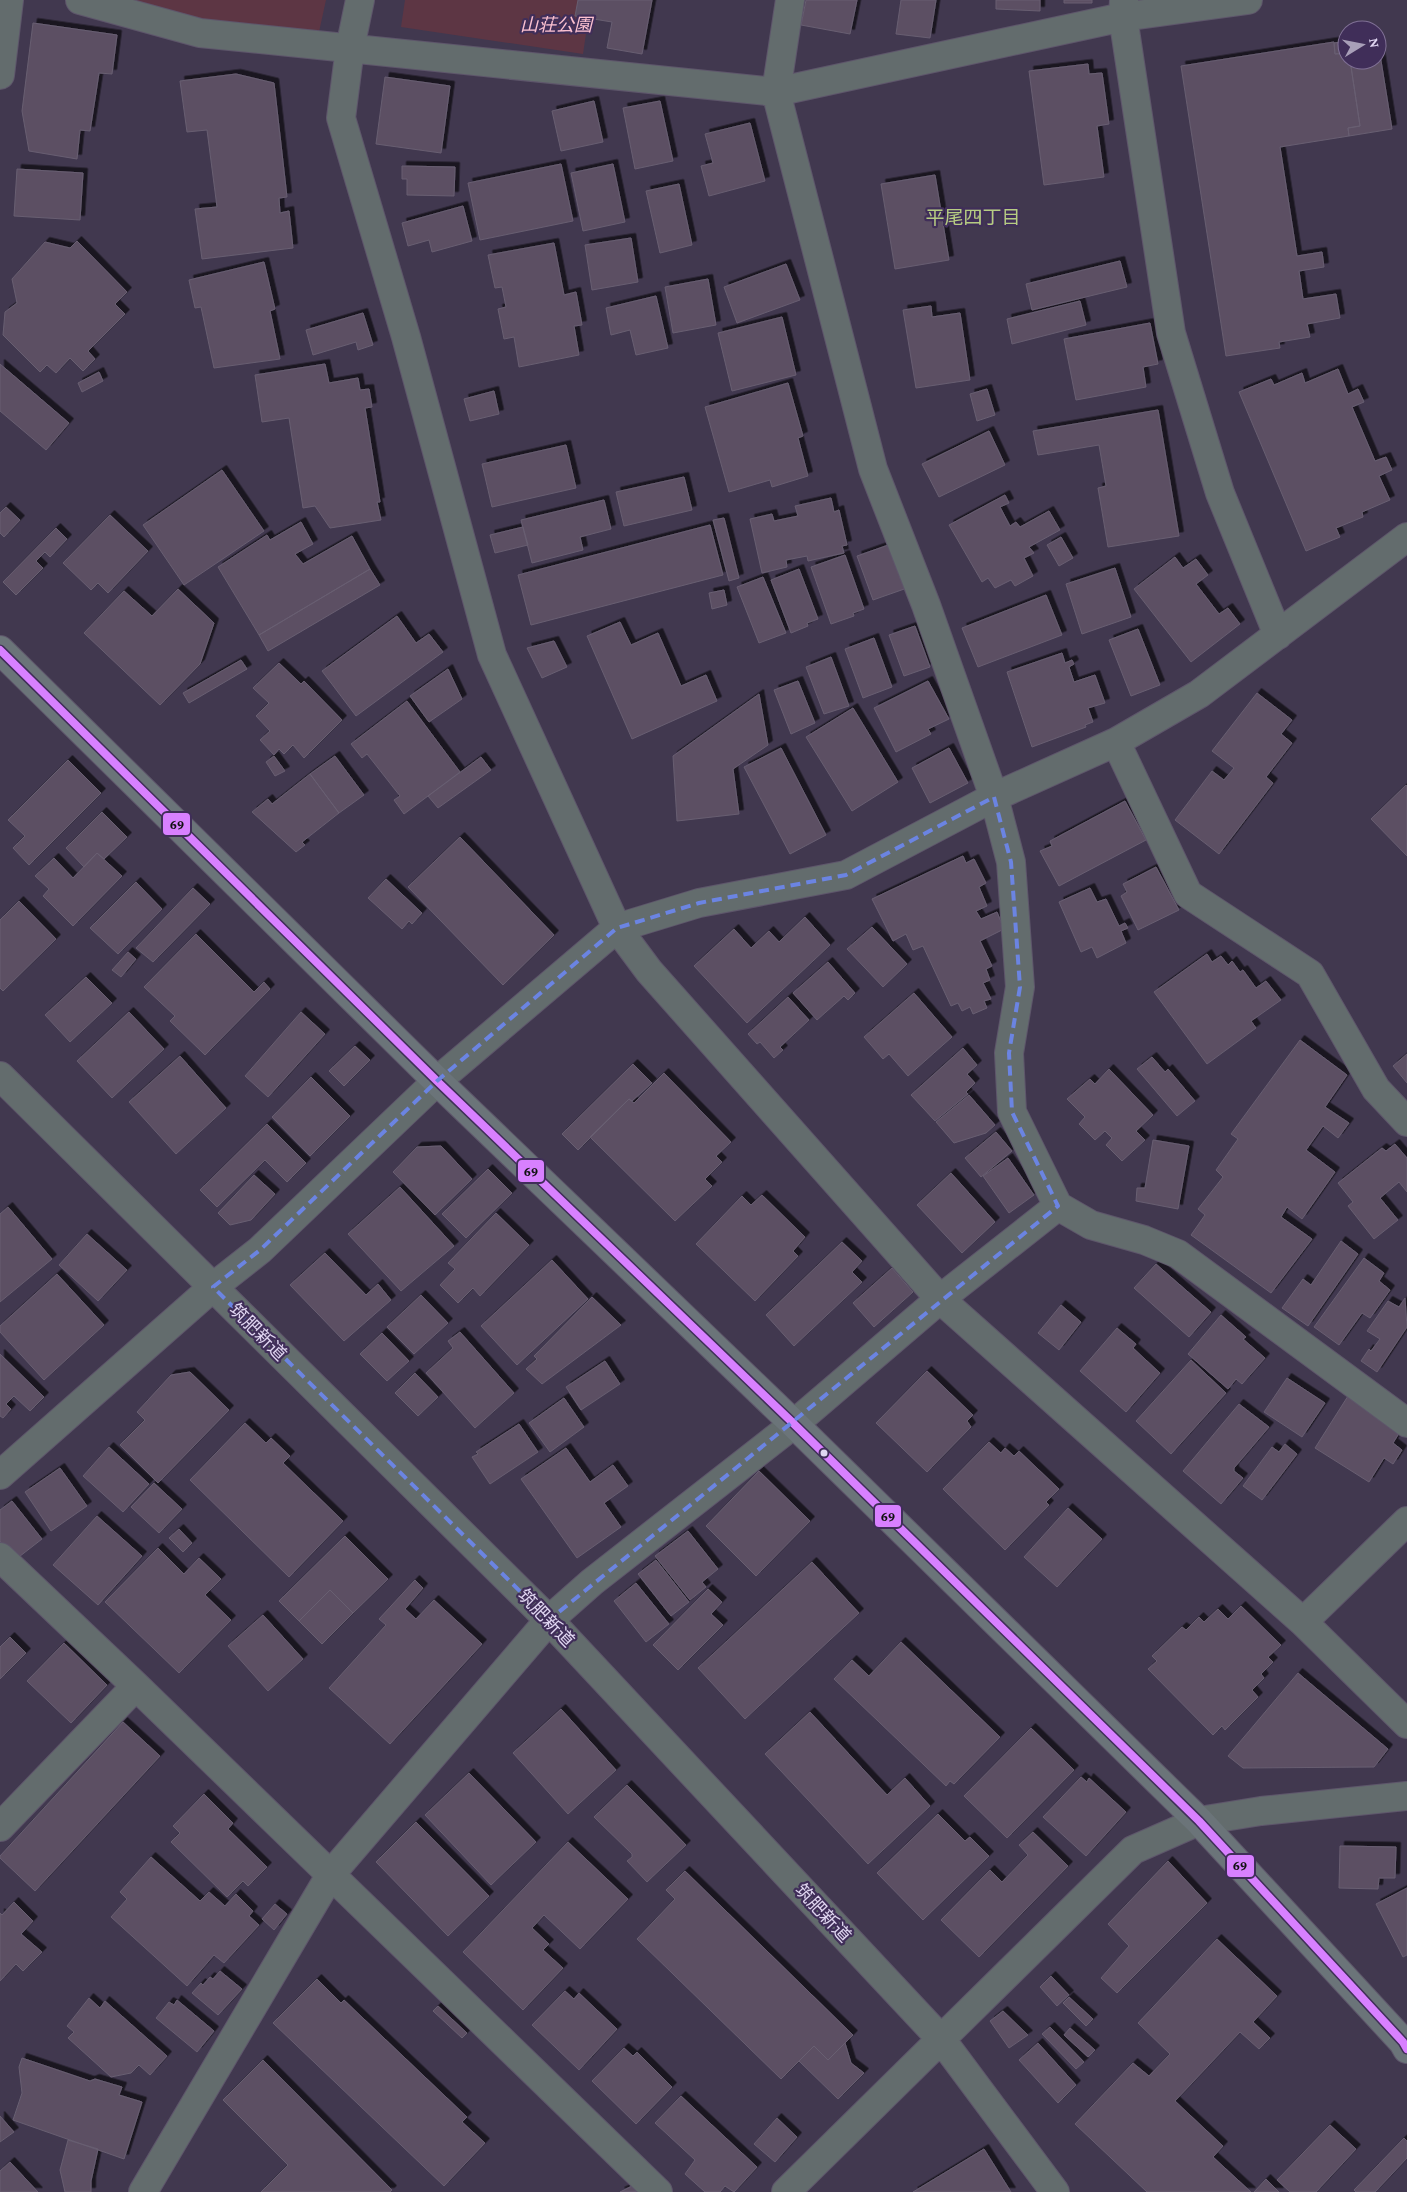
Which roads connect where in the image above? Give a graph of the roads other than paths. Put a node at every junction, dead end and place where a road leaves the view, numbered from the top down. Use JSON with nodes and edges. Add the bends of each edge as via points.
{"nodes":[{"id":1,"x":9,"y":0,"type":"edge"},
{"id":2,"x":80,"y":0,"type":"edge"},
{"id":3,"x":360,"y":0,"type":"edge"},
{"id":4,"x":790,"y":0,"type":"edge"},
{"id":5,"x":1248,"y":0,"type":"edge"},
{"id":6,"x":1124,"y":8,"type":"edge"},
{"id":7,"x":350,"y":48,"type":"junction"},
{"id":8,"x":0,"y":76,"type":"edge"},
{"id":9,"x":776,"y":92,"type":"junction"},
{"id":10,"x":1407,"y":537,"type":"edge"},
{"id":11,"x":1278,"y":635,"type":"junction"},
{"id":12,"x":0,"y":650,"type":"edge"},
{"id":13,"x":1116,"y":742,"type":"junction"},
{"id":14,"x":994,"y":797,"type":"junction"},
{"id":15,"x":617,"y":928,"type":"junction"},
{"id":16,"x":0,"y":1076,"type":"edge"},
{"id":17,"x":437,"y":1081,"type":"junction"},
{"id":18,"x":1407,"y":1122,"type":"edge"},
{"id":19,"x":1058,"y":1206,"type":"junction"},
{"id":20,"x":213,"y":1287,"type":"junction"},
{"id":21,"x":940,"y":1299,"type":"junction"},
{"id":22,"x":1407,"y":1423,"type":"edge"},
{"id":23,"x":794,"y":1424,"type":"junction"},
{"id":24,"x":0,"y":1474,"type":"edge"},
{"id":25,"x":1407,"y":1521,"type":"edge"},
{"id":26,"x":0,"y":1557,"type":"edge"},
{"id":27,"x":549,"y":1620,"type":"junction"},
{"id":28,"x":1303,"y":1622,"type":"junction"},
{"id":29,"x":136,"y":1686,"type":"junction"},
{"id":30,"x":1407,"y":1724,"type":"edge"},
{"id":31,"x":1407,"y":1796,"type":"edge"},
{"id":32,"x":1199,"y":1821,"type":"junction"},
{"id":33,"x":0,"y":1826,"type":"edge"},
{"id":34,"x":331,"y":1874,"type":"junction"},
{"id":35,"x":941,"y":2039,"type":"junction"},
{"id":36,"x":1407,"y":2049,"type":"edge"},
{"id":37,"x":144,"y":2192,"type":"edge"},
{"id":38,"x":658,"y":2192,"type":"edge"},
{"id":39,"x":786,"y":2192,"type":"edge"},
{"id":40,"x":1055,"y":2192,"type":"edge"}],
"edges":[{"from":1,"to":8,"type":"street"},
{"from":2,"to":7,"type":"street","via":[[200,33]]},
{"from":3,"to":7,"type":"street"},
{"from":4,"to":9,"type":"street"},
{"from":5,"to":6,"type":"street"},
{"from":6,"to":9,"type":"street"},
{"from":6,"to":11,"type":"street","via":[[1171,333],[1220,493]]},
{"from":7,"to":9,"type":"street"},
{"from":7,"to":15,"type":"street","via":[[341,118],[406,337],[492,655]]},
{"from":9,"to":14,"type":"street","via":[[874,469]]},
{"from":10,"to":11,"type":"street"},
{"from":11,"to":13,"type":"street","via":[[1199,694]]},
{"from":12,"to":17,"type":"main road"},
{"from":13,"to":14,"type":"street"},
{"from":13,"to":18,"type":"street","via":[[1188,894],[1310,974],[1376,1088]]},
{"from":14,"to":15,"type":"street","via":[[846,875],[699,903]]},
{"from":14,"to":19,"type":"street","via":[[1011,862],[1020,987],[1009,1053],[1012,1112]]},
{"from":15,"to":17,"type":"street"},
{"from":15,"to":21,"type":"street","via":[[649,971]]},
{"from":16,"to":20,"type":"street","name":"筑肥新道"},
{"from":17,"to":20,"type":"street","via":[[260,1250]]},
{"from":17,"to":23,"type":"main road"},
{"from":19,"to":21,"type":"street"},
{"from":19,"to":22,"type":"street","via":[[1091,1225],[1144,1240],[1178,1254]]},
{"from":20,"to":24,"type":"street"},
{"from":20,"to":27,"type":"street","name":"筑肥新道"},
{"from":21,"to":23,"type":"street"},
{"from":21,"to":28,"type":"street"},
{"from":23,"to":27,"type":"street","via":[[592,1582]]},
{"from":23,"to":32,"type":"main road"},
{"from":25,"to":28,"type":"street"},
{"from":26,"to":29,"type":"street"},
{"from":27,"to":34,"type":"street"},
{"from":27,"to":35,"type":"street","name":"筑肥新道"},
{"from":28,"to":30,"type":"street"},
{"from":29,"to":33,"type":"street"},
{"from":29,"to":34,"type":"street"},
{"from":31,"to":32,"type":"street","via":[[1261,1811]]},
{"from":32,"to":35,"type":"street","via":[[1133,1850]]},
{"from":32,"to":36,"type":"main road"},
{"from":34,"to":37,"type":"street"},
{"from":34,"to":38,"type":"street"},
{"from":35,"to":39,"type":"street"},
{"from":35,"to":40,"type":"street","name":"筑肥新道"}]}
